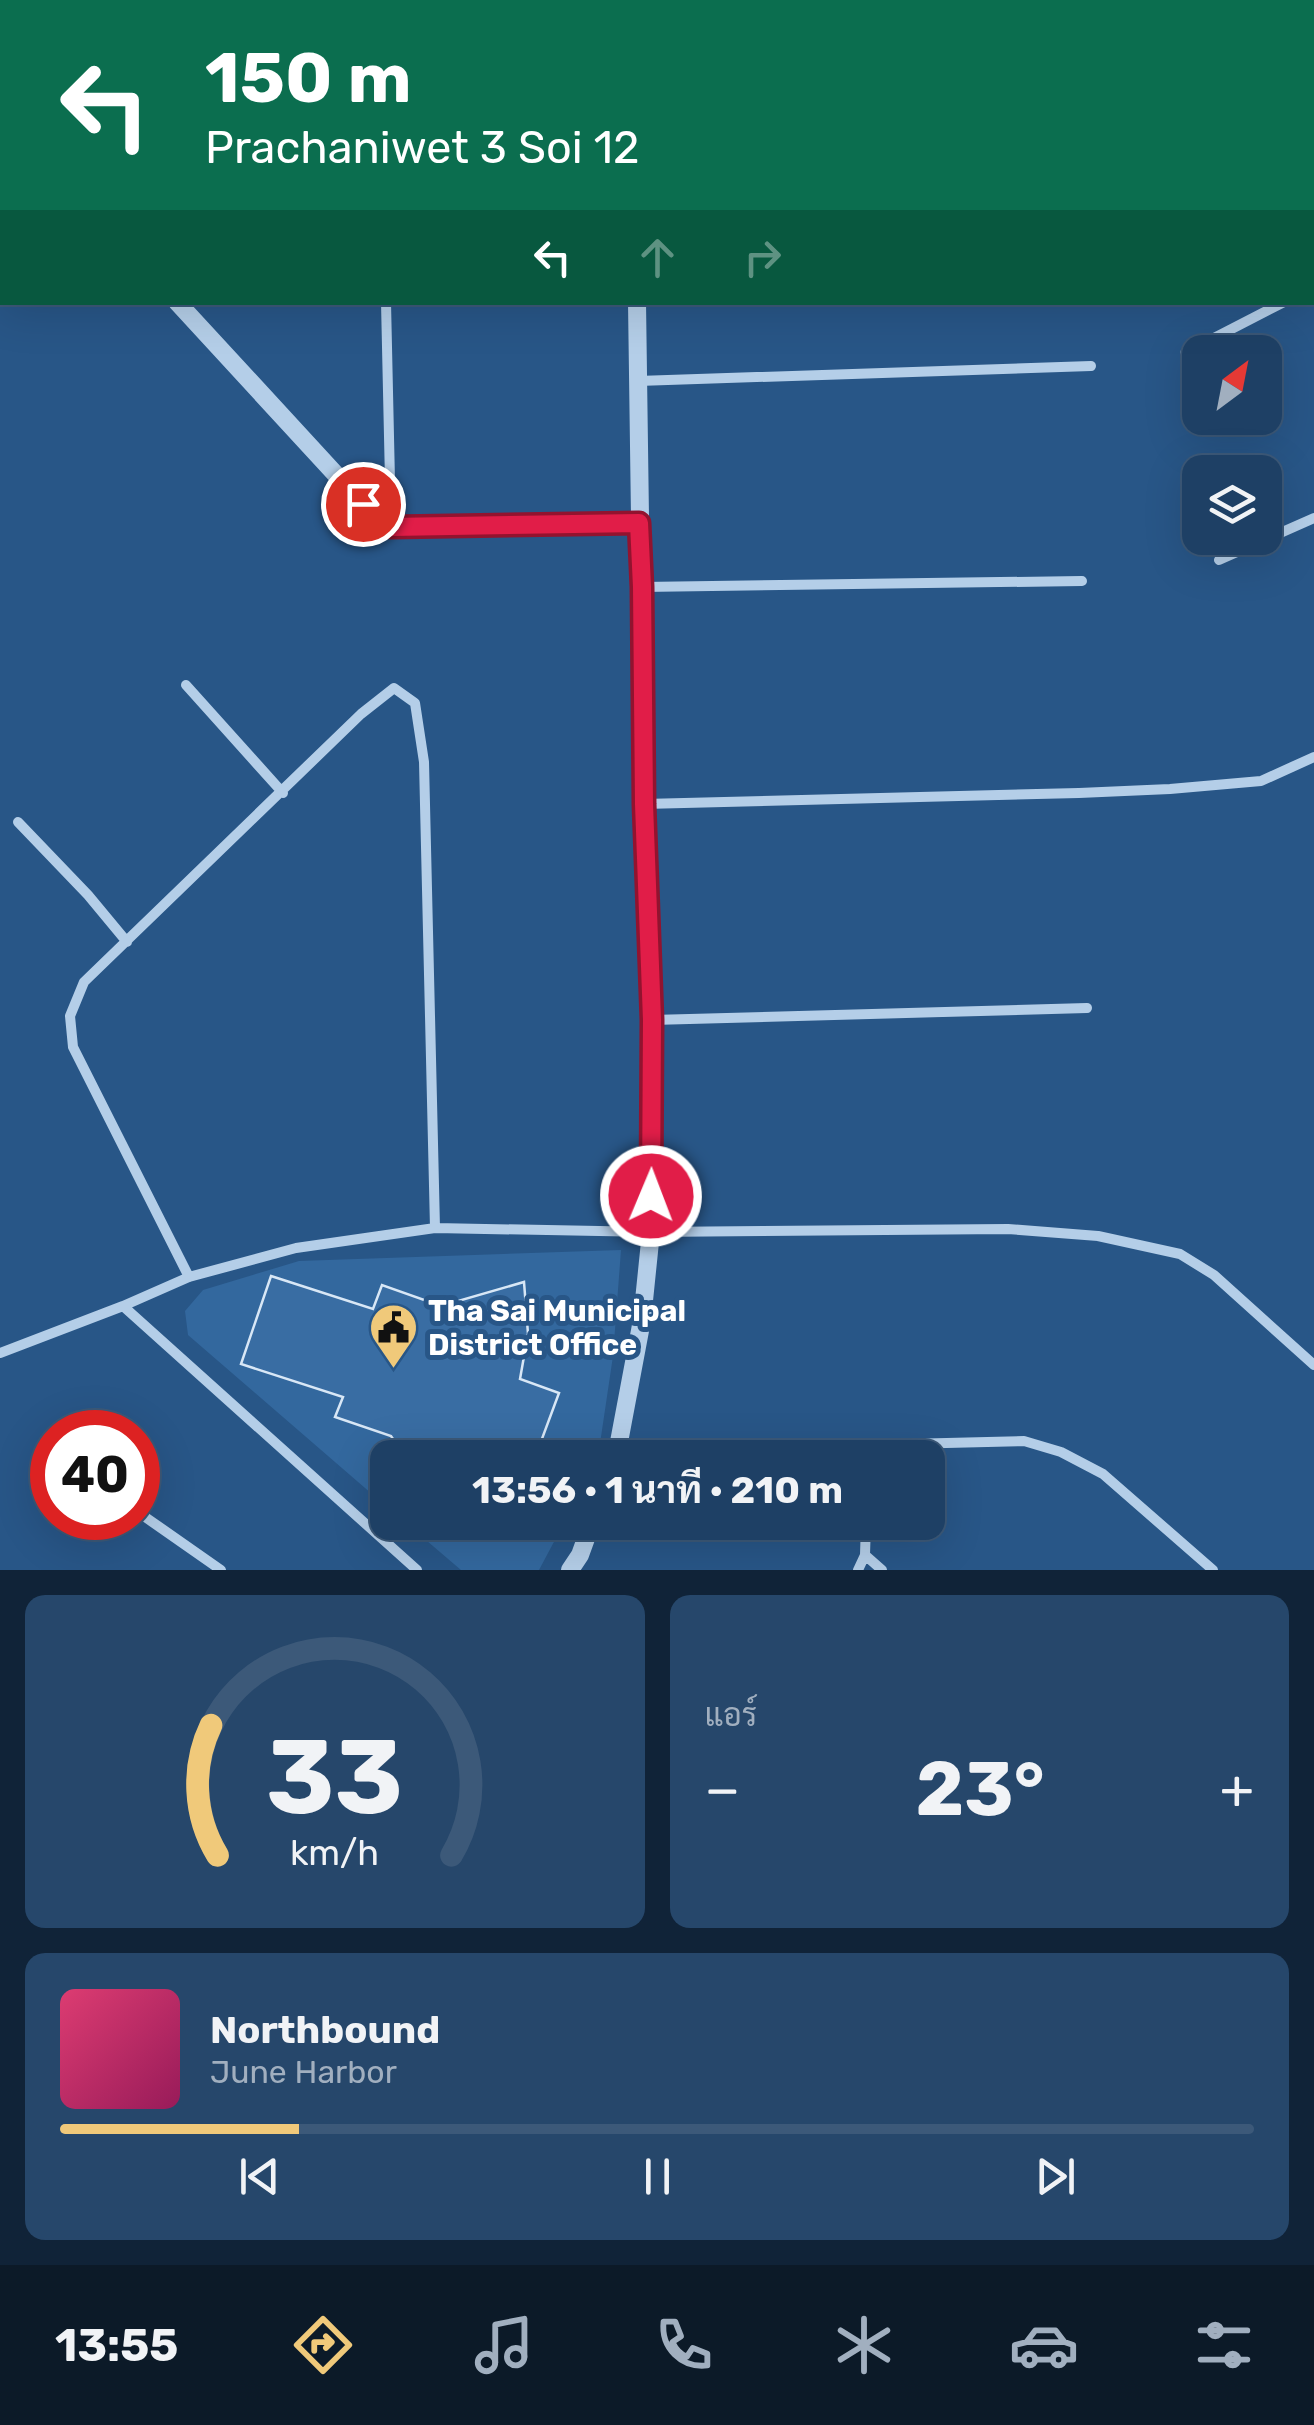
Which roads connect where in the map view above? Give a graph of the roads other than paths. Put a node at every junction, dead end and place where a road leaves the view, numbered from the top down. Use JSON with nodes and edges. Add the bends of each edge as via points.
{"nodes":[{"id":1,"x":181,"y":305,"type":"edge"},
{"id":2,"x":386,"y":305,"type":"edge"},
{"id":3,"x":636,"y":305,"type":"edge"},
{"id":4,"x":1278,"y":305,"type":"edge"},
{"id":5,"x":1220,"y":335,"type":"edge"},
{"id":6,"x":1091,"y":366,"type":"dead end"},
{"id":7,"x":638,"y":381,"type":"junction"},
{"id":8,"x":1314,"y":518,"type":"edge"},
{"id":9,"x":639,"y":523,"type":"junction"},
{"id":10,"x":391,"y":527,"type":"junction"},
{"id":11,"x":1219,"y":560,"type":"dead end"},
{"id":12,"x":1082,"y":581,"type":"dead end"},
{"id":13,"x":642,"y":587,"type":"junction"},
{"id":14,"x":186,"y":684,"type":"dead end"},
{"id":15,"x":1314,"y":757,"type":"edge"},
{"id":16,"x":283,"y":793,"type":"junction"},
{"id":17,"x":644,"y":804,"type":"junction"},
{"id":18,"x":18,"y":822,"type":"dead end"},
{"id":19,"x":127,"y":942,"type":"junction"},
{"id":20,"x":1087,"y":1008,"type":"dead end"},
{"id":21,"x":652,"y":1020,"type":"junction"},
{"id":22,"x":435,"y":1228,"type":"junction"},
{"id":23,"x":650,"y":1232,"type":"junction"},
{"id":24,"x":189,"y":1277,"type":"junction"},
{"id":25,"x":122,"y":1306,"type":"junction"},
{"id":26,"x":0,"y":1353,"type":"edge"},
{"id":27,"x":1314,"y":1365,"type":"edge"},
{"id":28,"x":621,"y":1440,"type":"edge"},
{"id":29,"x":945,"y":1446,"type":"edge"},
{"id":30,"x":160,"y":1527,"type":"edge"},
{"id":31,"x":585,"y":1540,"type":"edge"},
{"id":32,"x":865,"y":1540,"type":"edge"},
{"id":33,"x":865,"y":1555,"type":"junction"},
{"id":34,"x":221,"y":1570,"type":"edge"},
{"id":35,"x":416,"y":1570,"type":"edge"},
{"id":36,"x":570,"y":1570,"type":"edge"},
{"id":37,"x":858,"y":1570,"type":"edge"},
{"id":38,"x":882,"y":1570,"type":"edge"},
{"id":39,"x":1213,"y":1570,"type":"edge"}],
"edges":[{"from":1,"to":10,"type":"street"},
{"from":2,"to":10,"type":"street"},
{"from":3,"to":7,"type":"street"},
{"from":4,"to":5,"type":"street"},
{"from":6,"to":7,"type":"street"},
{"from":7,"to":9,"type":"street"},
{"from":8,"to":11,"type":"street"},
{"from":9,"to":10,"type":"street"},
{"from":9,"to":13,"type":"street"},
{"from":12,"to":13,"type":"street"},
{"from":13,"to":17,"type":"street"},
{"from":14,"to":16,"type":"street"},
{"from":15,"to":17,"type":"street","via":[[1261,781],[1170,788]]},
{"from":16,"to":19,"type":"street"},
{"from":16,"to":22,"type":"street","via":[[394,688],[415,703],[424,762]]},
{"from":17,"to":21,"type":"street"},
{"from":18,"to":19,"type":"street"},
{"from":19,"to":24,"type":"street","via":[[84,982],[70,1016],[73,1047]]},
{"from":20,"to":21,"type":"street"},
{"from":21,"to":23,"type":"street"},
{"from":22,"to":23,"type":"street"},
{"from":22,"to":24,"type":"street","via":[[296,1248]]},
{"from":23,"to":27,"type":"street","via":[[1008,1230],[1098,1236],[1180,1254],[1214,1275]]},
{"from":23,"to":28,"type":"street"},
{"from":24,"to":25,"type":"street"},
{"from":25,"to":26,"type":"street"},
{"from":25,"to":35,"type":"street"},
{"from":29,"to":39,"type":"street","via":[[1024,1441],[1060,1452],[1102,1474]]},
{"from":30,"to":34,"type":"street"},
{"from":31,"to":36,"type":"street"},
{"from":32,"to":33,"type":"street"},
{"from":33,"to":37,"type":"street"},
{"from":33,"to":38,"type":"street"}]}
